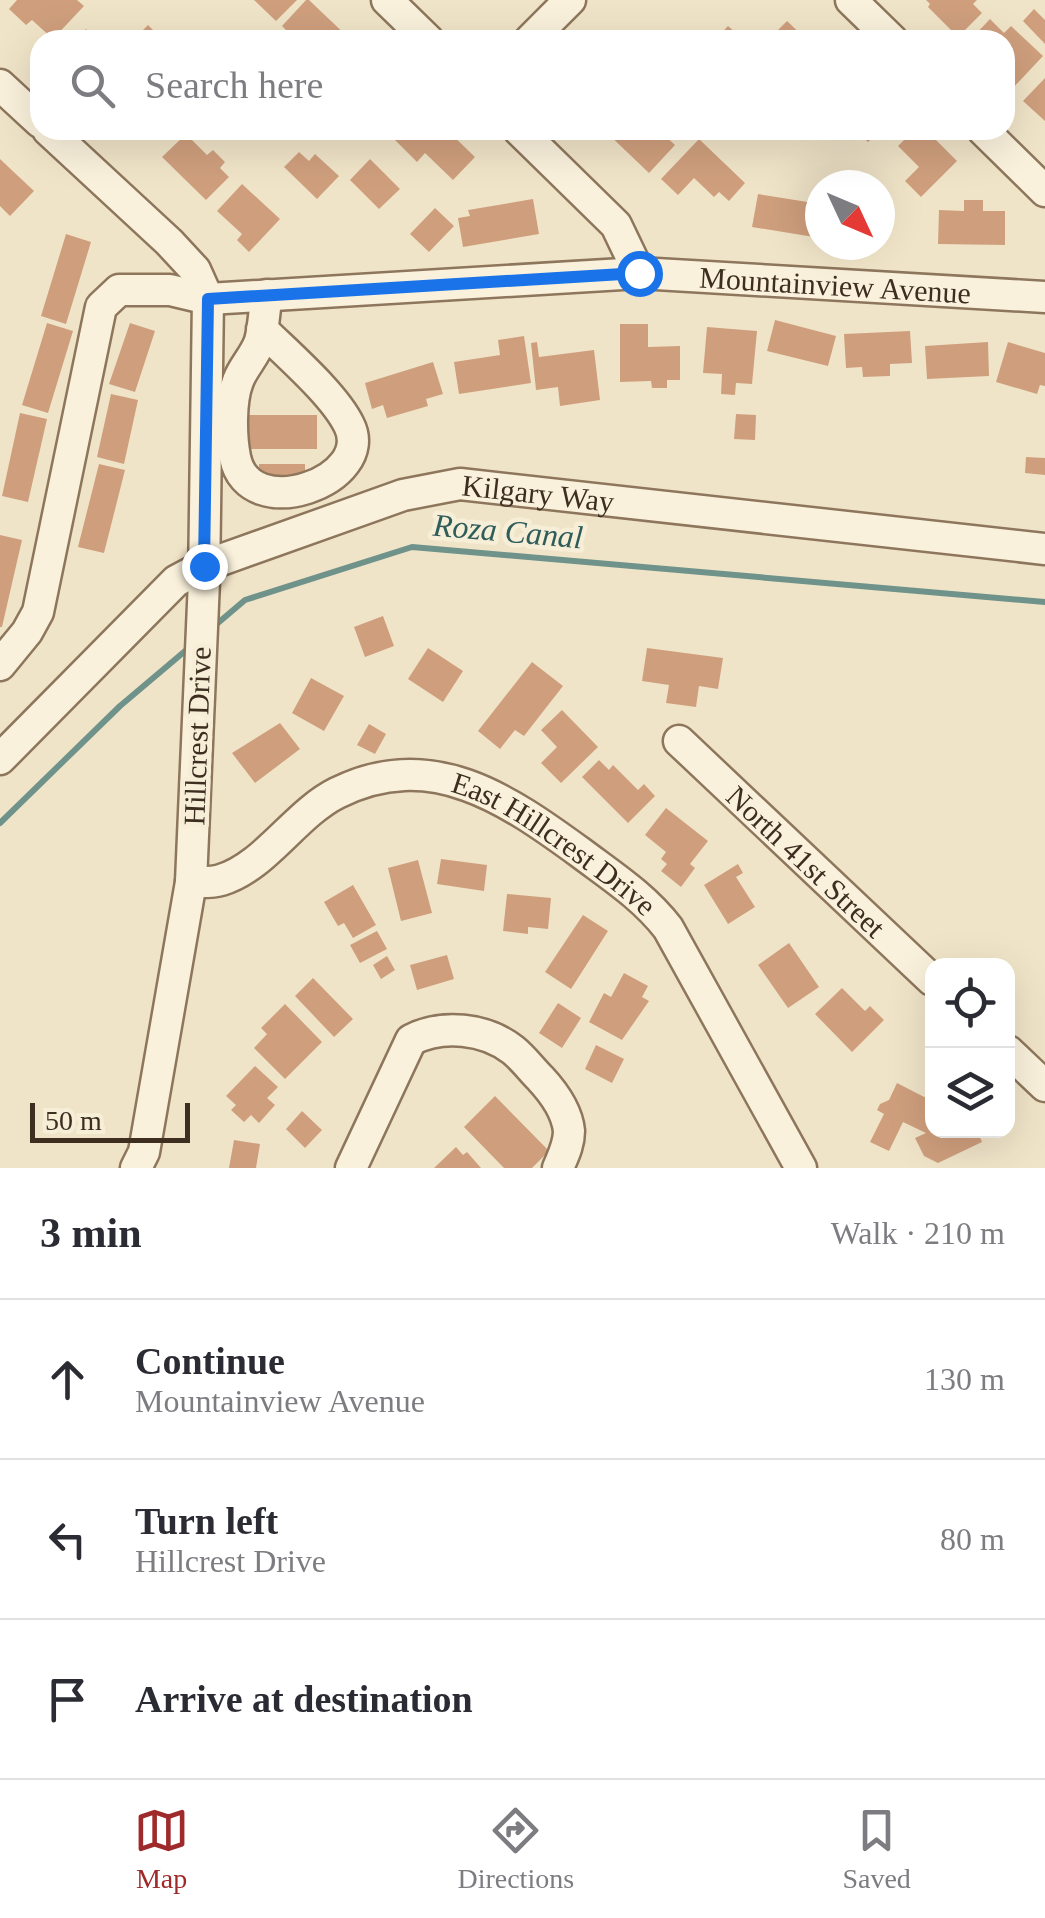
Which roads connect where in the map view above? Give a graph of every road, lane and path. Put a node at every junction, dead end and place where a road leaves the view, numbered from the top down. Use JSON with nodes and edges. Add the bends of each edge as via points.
{"nodes":[{"id":1,"x":387,"y":0,"type":"edge"},
{"id":2,"x":570,"y":0,"type":"edge"},
{"id":3,"x":851,"y":0,"type":"edge"},
{"id":4,"x":418,"y":30,"type":"edge"},
{"id":5,"x":540,"y":30,"type":"edge"},
{"id":6,"x":882,"y":30,"type":"edge"},
{"id":7,"x":0,"y":86,"type":"edge"},
{"id":8,"x":30,"y":113,"type":"edge"},
{"id":9,"x":59,"y":140,"type":"edge"},
{"id":10,"x":530,"y":140,"type":"edge"},
{"id":11,"x":993,"y":140,"type":"edge"},
{"id":12,"x":1045,"y":191,"type":"edge"},
{"id":13,"x":639,"y":273,"type":"junction"},
{"id":14,"x":266,"y":295,"type":"junction"},
{"id":15,"x":1045,"y":297,"type":"edge"},
{"id":16,"x":208,"y":299,"type":"junction"},
{"id":17,"x":262,"y":329,"type":"junction"},
{"id":18,"x":1045,"y":548,"type":"edge"},
{"id":19,"x":204,"y":574,"type":"junction"},
{"id":20,"x":0,"y":665,"type":"edge"},
{"id":21,"x":679,"y":742,"type":"dead end"},
{"id":22,"x":0,"y":759,"type":"edge"},
{"id":23,"x":191,"y":882,"type":"junction"},
{"id":24,"x":925,"y":973,"type":"edge"},
{"id":25,"x":1015,"y":1058,"type":"edge"},
{"id":26,"x":1045,"y":1086,"type":"edge"},
{"id":27,"x":145,"y":1163,"type":"edge"},
{"id":28,"x":352,"y":1168,"type":"edge"},
{"id":29,"x":558,"y":1168,"type":"edge"},
{"id":30,"x":801,"y":1168,"type":"edge"}],
"edges":[{"from":1,"to":4,"type":"street"},
{"from":2,"to":5,"type":"street"},
{"from":3,"to":6,"type":"street"},
{"from":7,"to":8,"type":"street"},
{"from":9,"to":16,"type":"street","via":[[169,242],[195,270]]},
{"from":10,"to":13,"type":"street","via":[[616,224]]},
{"from":11,"to":12,"type":"street"},
{"from":13,"to":14,"type":"street","name":"Mountainview Avenue"},
{"from":13,"to":15,"type":"street","name":"Mountainview Avenue"},
{"from":14,"to":16,"type":"street","name":"Mountainview Avenue"},
{"from":14,"to":17,"type":"street"},
{"from":16,"to":19,"type":"street","name":"Hillcrest Drive"},
{"from":16,"to":20,"type":"street","name":"Mountainview Avenue","via":[[128,288],[101,307],[38,612]]},
{"from":17,"to":17,"type":"street","via":[[237,381],[239,469],[266,491],[322,484],[349,456],[350,426]]},
{"from":18,"to":19,"type":"street","name":"Kilgary Way","via":[[460,484],[403,494]]},
{"from":19,"to":22,"type":"street","name":"Kilgary Way","via":[[176,582]]},
{"from":19,"to":23,"type":"street","name":"Hillcrest Drive"},
{"from":21,"to":24,"type":"street","name":"North 41st Street"},
{"from":23,"to":27,"type":"street","name":"Hillcrest Drive"},
{"from":23,"to":30,"type":"street","name":"East Hillcrest Drive","via":[[234,875],[308,811],[362,783],[423,775],[482,790],[522,810],[648,902]]},
{"from":25,"to":26,"type":"street"},
{"from":28,"to":29,"type":"street","via":[[412,1040],[449,1030],[492,1038],[513,1050],[554,1093],[569,1132]]}]}
